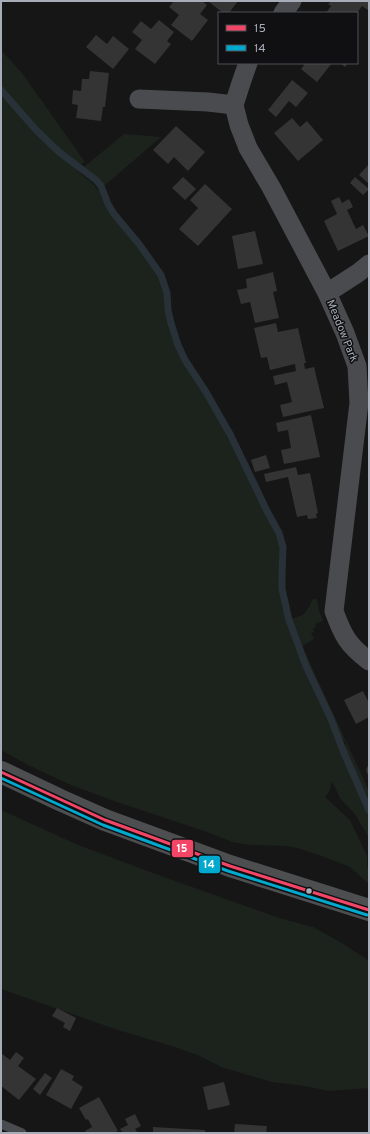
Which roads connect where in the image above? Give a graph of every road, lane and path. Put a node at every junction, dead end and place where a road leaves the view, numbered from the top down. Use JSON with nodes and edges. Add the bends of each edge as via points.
{"nodes":[{"id":1,"x":292,"y":1,"type":"edge"},
{"id":2,"x":284,"y":12,"type":"edge"},
{"id":3,"x":248,"y":64,"type":"edge"},
{"id":4,"x":138,"y":99,"type":"dead end"},
{"id":5,"x":234,"y":105,"type":"junction"},
{"id":6,"x":369,"y":264,"type":"edge"},
{"id":7,"x":327,"y":293,"type":"junction"},
{"id":8,"x":369,"y":662,"type":"edge"},
{"id":9,"x":1,"y":772,"type":"edge"},
{"id":10,"x":369,"y":910,"type":"edge"},
{"id":11,"x":1,"y":1124,"type":"edge"},
{"id":12,"x":22,"y":1133,"type":"edge"}],
"edges":[{"from":1,"to":2,"type":"street"},
{"from":3,"to":5,"type":"street","name":"Meadow Park"},
{"from":4,"to":5,"type":"street"},
{"from":5,"to":7,"type":"street","name":"Meadow Park","via":[[248,148]]},
{"from":6,"to":7,"type":"street"},
{"from":7,"to":8,"type":"street","name":"Meadow Park","via":[[346,333],[357,366],[359,403],[334,611],[350,645]]},
{"from":9,"to":10,"type":"main road","via":[[106,820],[230,866]]},
{"from":11,"to":12,"type":"lane"}]}
